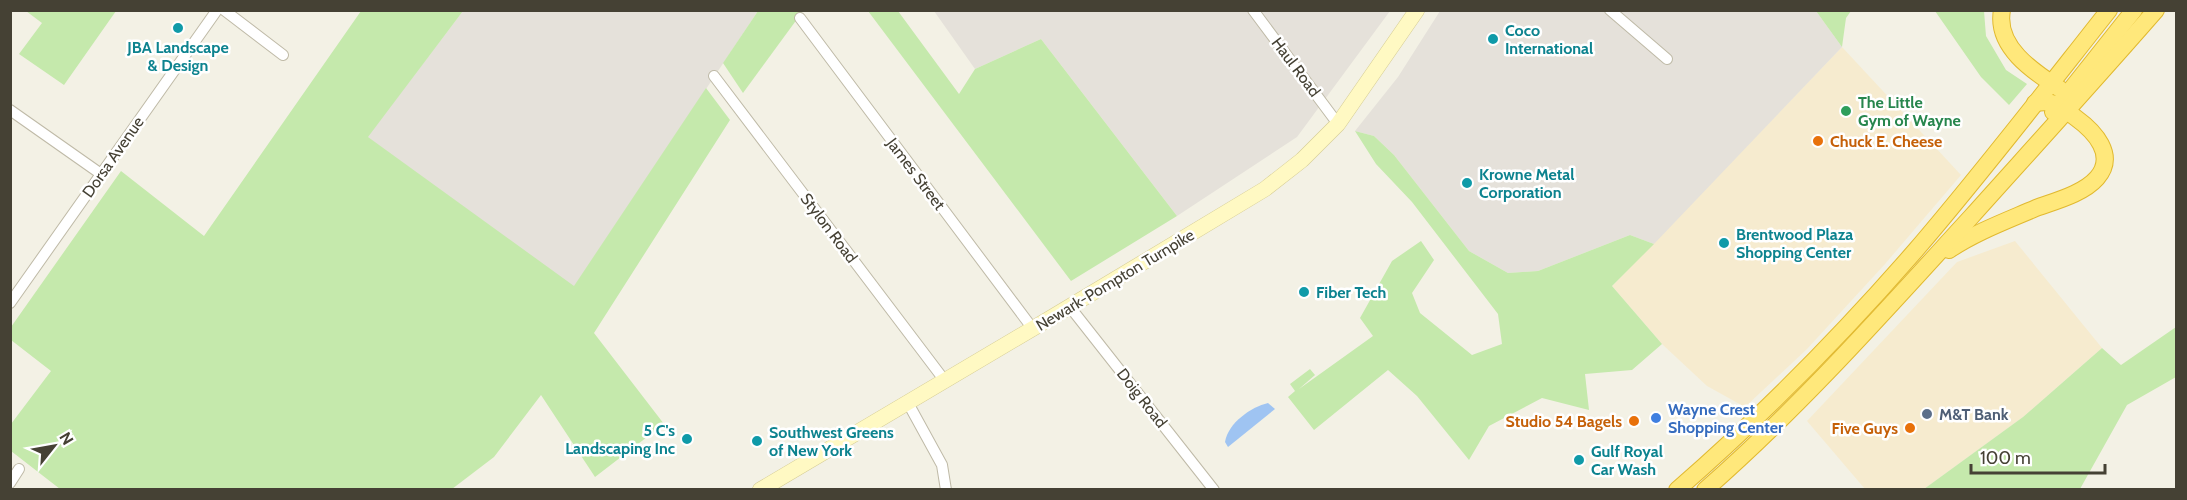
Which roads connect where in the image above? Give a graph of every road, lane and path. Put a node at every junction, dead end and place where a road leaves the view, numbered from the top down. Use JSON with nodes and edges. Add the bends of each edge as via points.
{"nodes":[{"id":1,"x":216,"y":10,"type":"edge"},
{"id":2,"x":224,"y":10,"type":"edge"},
{"id":3,"x":1253,"y":10,"type":"edge"},
{"id":4,"x":1417,"y":10,"type":"edge"},
{"id":5,"x":1610,"y":10,"type":"edge"},
{"id":6,"x":2002,"y":10,"type":"edge"},
{"id":7,"x":2109,"y":10,"type":"edge"},
{"id":8,"x":2134,"y":10,"type":"edge"},
{"id":9,"x":2156,"y":10,"type":"edge"},
{"id":10,"x":800,"y":18,"type":"dead end"},
{"id":11,"x":283,"y":55,"type":"dead end"},
{"id":12,"x":1666,"y":59,"type":"dead end"},
{"id":13,"x":714,"y":76,"type":"dead end"},
{"id":14,"x":2051,"y":83,"type":"junction"},
{"id":15,"x":2035,"y":103,"type":"junction"},
{"id":16,"x":2065,"y":103,"type":"junction"},
{"id":17,"x":10,"y":110,"type":"edge"},
{"id":18,"x":1338,"y":123,"type":"junction"},
{"id":19,"x":101,"y":174,"type":"junction"},
{"id":20,"x":1931,"y":263,"type":"junction"},
{"id":21,"x":10,"y":303,"type":"edge"},
{"id":22,"x":1070,"y":307,"type":"junction"},
{"id":23,"x":1032,"y":329,"type":"junction"},
{"id":24,"x":945,"y":381,"type":"junction"},
{"id":25,"x":908,"y":403,"type":"junction"},
{"id":26,"x":19,"y":469,"type":"dead end"},
{"id":27,"x":10,"y":483,"type":"edge"},
{"id":28,"x":760,"y":489,"type":"edge"},
{"id":29,"x":946,"y":489,"type":"edge"},
{"id":30,"x":1214,"y":489,"type":"edge"},
{"id":31,"x":1677,"y":489,"type":"edge"},
{"id":32,"x":1705,"y":489,"type":"edge"}],
"edges":[{"from":1,"to":19,"type":"street","name":"Dorsa Avenue"},
{"from":2,"to":11,"type":"street"},
{"from":3,"to":18,"type":"street","name":"Haul Road"},
{"from":4,"to":18,"type":"main road","name":"Newark-Pompton Turnpike"},
{"from":5,"to":12,"type":"street"},
{"from":6,"to":14,"type":"highway","via":[[2002,30],[2009,45]]},
{"from":7,"to":14,"type":"highway"},
{"from":8,"to":16,"type":"highway"},
{"from":9,"to":16,"type":"highway","via":[[2086,90]]},
{"from":10,"to":23,"type":"street","name":"James Street"},
{"from":13,"to":24,"type":"street","name":"Stylon Road"},
{"from":14,"to":15,"type":"highway"},
{"from":14,"to":16,"type":"highway"},
{"from":15,"to":16,"type":"highway"},
{"from":15,"to":31,"type":"highway","via":[[1872,299],[1782,393]]},
{"from":16,"to":20,"type":"highway"},
{"from":16,"to":20,"type":"highway","via":[[2102,145],[2104,161],[2097,178],[2069,195],[1969,237]]},
{"from":17,"to":19,"type":"street"},
{"from":18,"to":22,"type":"main road","name":"Newark-Pompton Turnpike","via":[[1302,160],[1265,189]]},
{"from":19,"to":21,"type":"street","name":"Dorsa Avenue"},
{"from":20,"to":32,"type":"highway","via":[[1817,384]]},
{"from":22,"to":23,"type":"main road","name":"Newark-Pompton Turnpike"},
{"from":22,"to":30,"type":"street","name":"Doig Road"},
{"from":23,"to":24,"type":"main road","name":"Newark-Pompton Turnpike"},
{"from":24,"to":25,"type":"main road","name":"Newark-Pompton Turnpike"},
{"from":25,"to":28,"type":"main road","name":"Newark-Pompton Turnpike"},
{"from":25,"to":29,"type":"street","via":[[938,457]]},
{"from":26,"to":27,"type":"street"}]}
